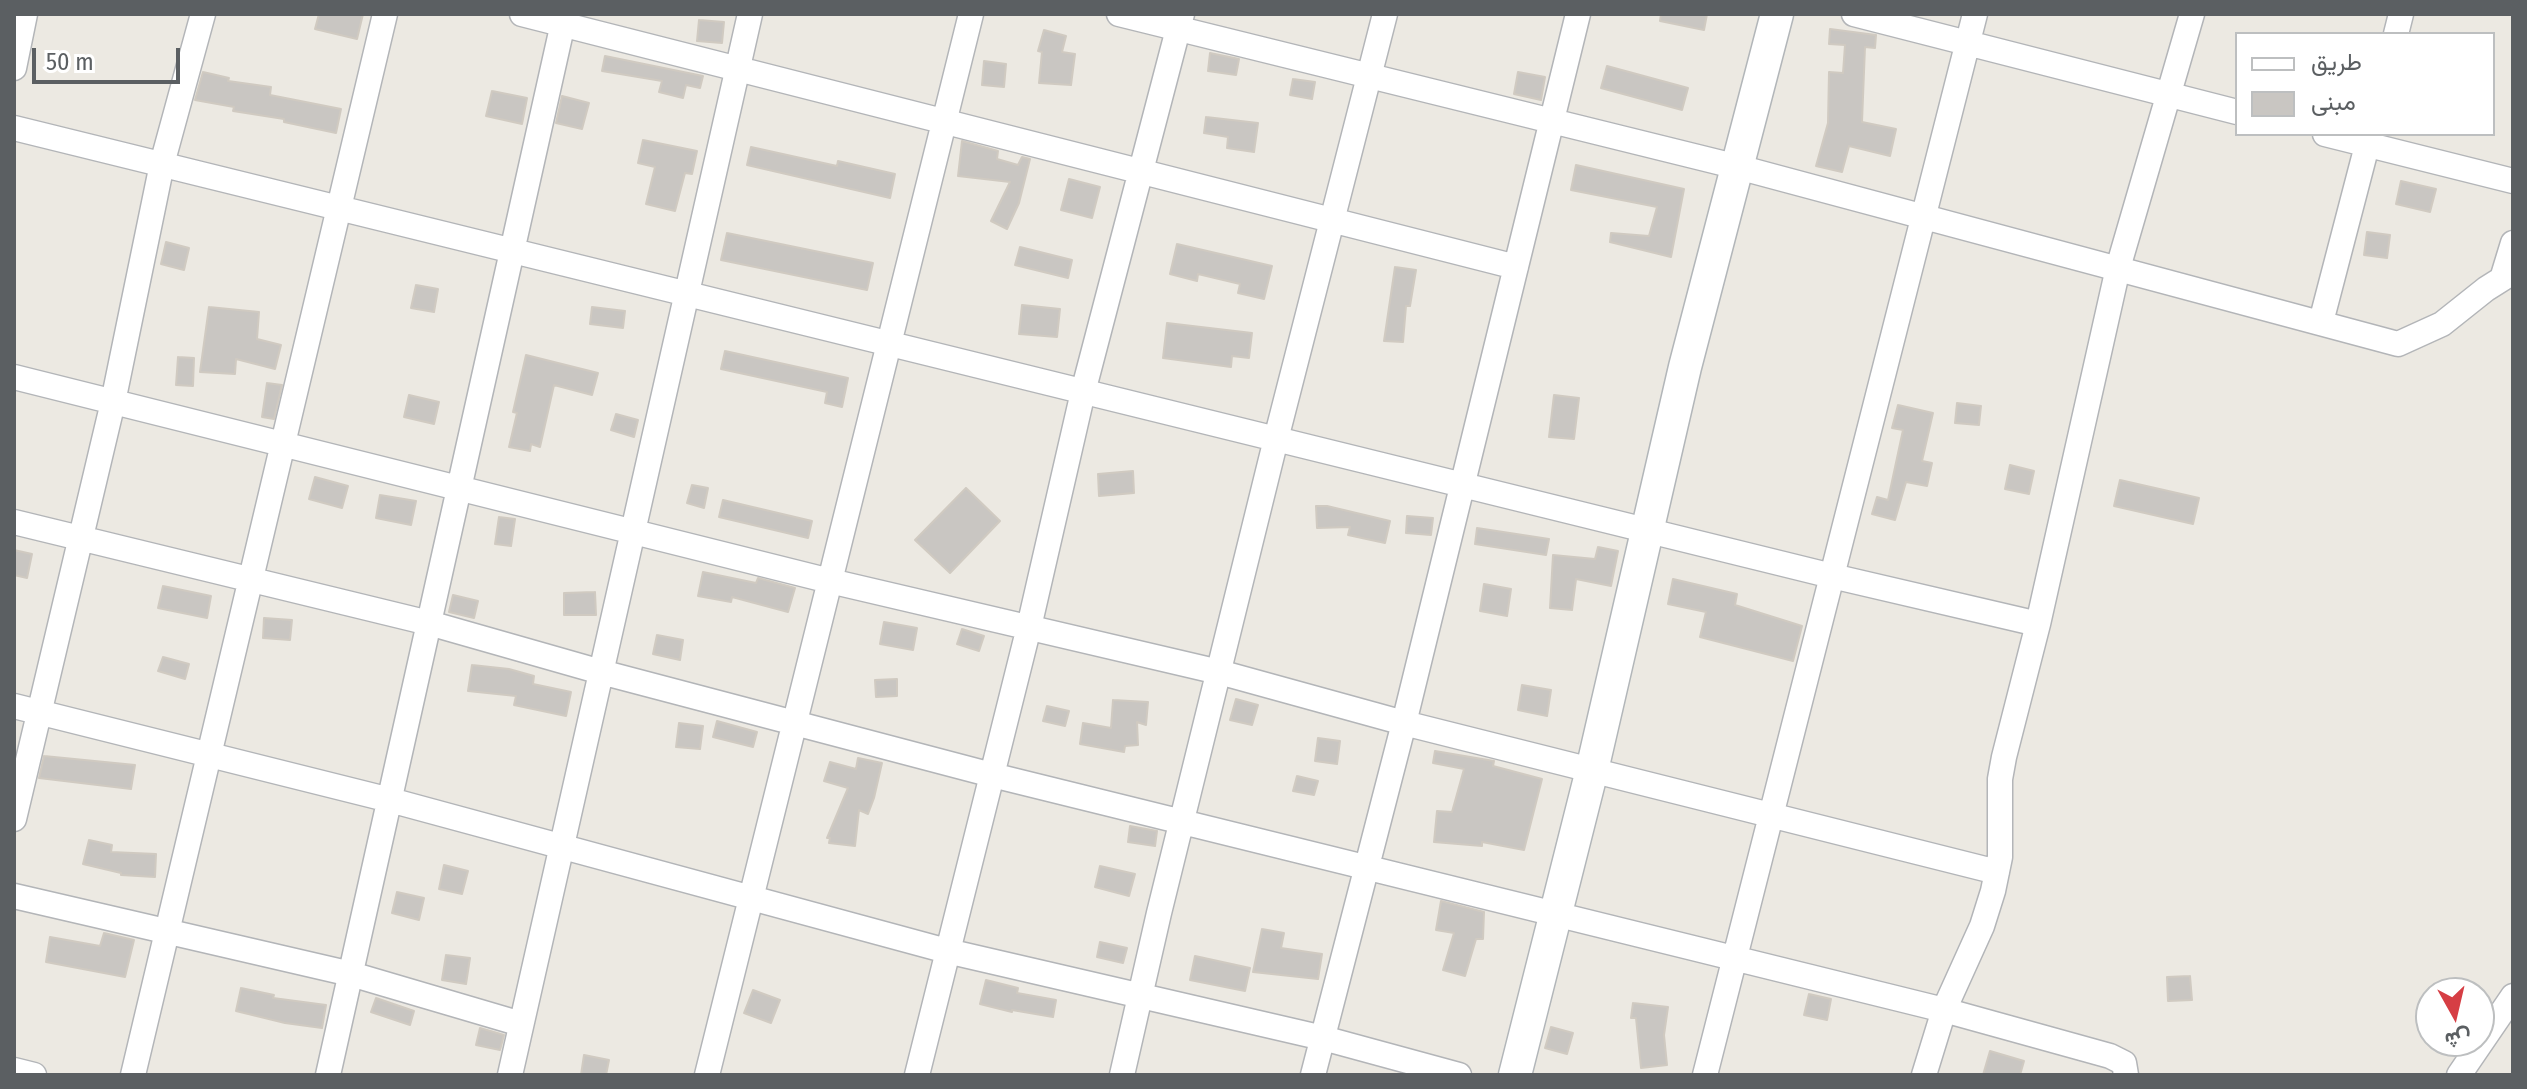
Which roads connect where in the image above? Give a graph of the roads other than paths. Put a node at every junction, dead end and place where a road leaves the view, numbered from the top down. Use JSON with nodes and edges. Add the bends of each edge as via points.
{"nodes":[{"id":1,"x":25,"y":14,"type":"edge"},
{"id":2,"x":203,"y":14,"type":"edge"},
{"id":3,"x":385,"y":14,"type":"edge"},
{"id":4,"x":522,"y":14,"type":"edge"},
{"id":5,"x":750,"y":14,"type":"edge"},
{"id":6,"x":971,"y":14,"type":"edge"},
{"id":7,"x":1119,"y":14,"type":"edge"},
{"id":8,"x":1385,"y":14,"type":"edge"},
{"id":9,"x":1578,"y":14,"type":"edge"},
{"id":10,"x":1777,"y":14,"type":"edge"},
{"id":11,"x":1854,"y":14,"type":"edge"},
{"id":12,"x":1975,"y":14,"type":"edge"},
{"id":13,"x":2192,"y":14,"type":"edge"},
{"id":14,"x":564,"y":19,"type":"edge"},
{"id":15,"x":1180,"y":21,"type":"edge"},
{"id":16,"x":1967,"y":44,"type":"junction"},
{"id":17,"x":14,"y":68,"type":"edge"},
{"id":18,"x":738,"y":69,"type":"junction"},
{"id":19,"x":1369,"y":76,"type":"junction"},
{"id":20,"x":2168,"y":94,"type":"junction"},
{"id":21,"x":2235,"y":111,"type":"edge"},
{"id":22,"x":944,"y":121,"type":"junction"},
{"id":23,"x":1551,"y":122,"type":"junction"},
{"id":24,"x":14,"y":128,"type":"edge"},
{"id":25,"x":2343,"y":136,"type":"edge"},
{"id":26,"x":2369,"y":139,"type":"edge"},
{"id":27,"x":162,"y":164,"type":"junction"},
{"id":28,"x":1738,"y":167,"type":"junction"},
{"id":29,"x":1141,"y":171,"type":"junction"},
{"id":30,"x":2513,"y":181,"type":"edge"},
{"id":31,"x":339,"y":208,"type":"junction"},
{"id":32,"x":1923,"y":216,"type":"junction"},
{"id":33,"x":1332,"y":220,"type":"junction"},
{"id":34,"x":2513,"y":243,"type":"edge"},
{"id":35,"x":512,"y":251,"type":"junction"},
{"id":36,"x":1516,"y":267,"type":"junction"},
{"id":37,"x":2118,"y":268,"type":"junction"},
{"id":38,"x":2507,"y":275,"type":"edge"},
{"id":39,"x":687,"y":294,"type":"junction"},
{"id":40,"x":2321,"y":322,"type":"junction"},
{"id":41,"x":889,"y":343,"type":"junction"},
{"id":42,"x":14,"y":377,"type":"edge"},
{"id":43,"x":1083,"y":392,"type":"junction"},
{"id":44,"x":113,"y":402,"type":"junction"},
{"id":45,"x":1276,"y":439,"type":"junction"},
{"id":46,"x":283,"y":446,"type":"junction"},
{"id":47,"x":1462,"y":485,"type":"junction"},
{"id":48,"x":459,"y":490,"type":"junction"},
{"id":49,"x":14,"y":522,"type":"edge"},
{"id":50,"x":633,"y":530,"type":"junction"},
{"id":51,"x":1646,"y":530,"type":"junction"},
{"id":52,"x":81,"y":537,"type":"junction"},
{"id":53,"x":1832,"y":576,"type":"junction"},
{"id":54,"x":251,"y":579,"type":"junction"},
{"id":55,"x":830,"y":581,"type":"junction"},
{"id":56,"x":429,"y":623,"type":"junction"},
{"id":57,"x":2038,"y":624,"type":"junction"},
{"id":58,"x":1029,"y":627,"type":"junction"},
{"id":59,"x":601,"y":672,"type":"junction"},
{"id":60,"x":1219,"y":672,"type":"junction"},
{"id":61,"x":14,"y":706,"type":"edge"},
{"id":62,"x":39,"y":712,"type":"junction"},
{"id":63,"x":795,"y":722,"type":"junction"},
{"id":64,"x":1404,"y":723,"type":"junction"},
{"id":65,"x":210,"y":753,"type":"junction"},
{"id":66,"x":1592,"y":770,"type":"junction"},
{"id":67,"x":992,"y":775,"type":"junction"},
{"id":68,"x":390,"y":800,"type":"junction"},
{"id":69,"x":1771,"y":816,"type":"junction"},
{"id":70,"x":14,"y":819,"type":"edge"},
{"id":71,"x":1181,"y":823,"type":"junction"},
{"id":72,"x":562,"y":846,"type":"junction"},
{"id":73,"x":1367,"y":867,"type":"junction"},
{"id":74,"x":1997,"y":872,"type":"junction"},
{"id":75,"x":14,"y":896,"type":"edge"},
{"id":76,"x":751,"y":897,"type":"junction"},
{"id":77,"x":1556,"y":913,"type":"junction"},
{"id":78,"x":168,"y":930,"type":"junction"},
{"id":79,"x":947,"y":951,"type":"junction"},
{"id":80,"x":1735,"y":958,"type":"junction"},
{"id":81,"x":351,"y":974,"type":"junction"},
{"id":82,"x":2513,"y":996,"type":"edge"},
{"id":83,"x":1140,"y":997,"type":"junction"},
{"id":84,"x":1944,"y":1010,"type":"junction"},
{"id":85,"x":521,"y":1024,"type":"junction"},
{"id":86,"x":1323,"y":1038,"type":"junction"},
{"id":87,"x":14,"y":1070,"type":"edge"},
{"id":88,"x":34,"y":1075,"type":"edge"},
{"id":89,"x":133,"y":1075,"type":"edge"},
{"id":90,"x":328,"y":1075,"type":"edge"},
{"id":91,"x":510,"y":1075,"type":"edge"},
{"id":92,"x":708,"y":1075,"type":"edge"},
{"id":93,"x":917,"y":1075,"type":"edge"},
{"id":94,"x":1122,"y":1075,"type":"edge"},
{"id":95,"x":1313,"y":1075,"type":"edge"},
{"id":96,"x":1459,"y":1075,"type":"edge"},
{"id":97,"x":1515,"y":1075,"type":"edge"},
{"id":98,"x":1705,"y":1075,"type":"edge"},
{"id":99,"x":1924,"y":1075,"type":"edge"},
{"id":100,"x":2126,"y":1075,"type":"edge"},
{"id":101,"x":2459,"y":1075,"type":"edge"}],
"edges":[{"from":1,"to":17,"type":"street"},
{"from":2,"to":27,"type":"street"},
{"from":3,"to":31,"type":"street"},
{"from":4,"to":14,"type":"street"},
{"from":5,"to":18,"type":"street"},
{"from":6,"to":22,"type":"street"},
{"from":7,"to":15,"type":"street"},
{"from":8,"to":19,"type":"street"},
{"from":9,"to":23,"type":"street"},
{"from":10,"to":28,"type":"main road"},
{"from":11,"to":16,"type":"street"},
{"from":12,"to":16,"type":"street"},
{"from":13,"to":20,"type":"street"},
{"from":14,"to":18,"type":"street"},
{"from":14,"to":35,"type":"street"},
{"from":15,"to":19,"type":"street"},
{"from":15,"to":29,"type":"street"},
{"from":16,"to":20,"type":"street"},
{"from":16,"to":32,"type":"street"},
{"from":18,"to":22,"type":"street"},
{"from":18,"to":39,"type":"street"},
{"from":19,"to":23,"type":"street"},
{"from":19,"to":33,"type":"street"},
{"from":20,"to":21,"type":"street"},
{"from":20,"to":37,"type":"street"},
{"from":22,"to":29,"type":"street"},
{"from":22,"to":41,"type":"street"},
{"from":23,"to":28,"type":"street"},
{"from":23,"to":36,"type":"street"},
{"from":24,"to":27,"type":"street"},
{"from":25,"to":26,"type":"street"},
{"from":26,"to":30,"type":"street"},
{"from":26,"to":40,"type":"street"},
{"from":27,"to":31,"type":"street"},
{"from":27,"to":44,"type":"street"},
{"from":28,"to":32,"type":"street"},
{"from":28,"to":51,"type":"main road"},
{"from":29,"to":33,"type":"street"},
{"from":29,"to":43,"type":"street"},
{"from":31,"to":35,"type":"street"},
{"from":31,"to":46,"type":"street"},
{"from":32,"to":37,"type":"street"},
{"from":32,"to":53,"type":"street"},
{"from":33,"to":36,"type":"street"},
{"from":33,"to":45,"type":"street"},
{"from":34,"to":38,"type":"street"},
{"from":35,"to":39,"type":"street"},
{"from":35,"to":48,"type":"street"},
{"from":36,"to":47,"type":"street"},
{"from":37,"to":40,"type":"street"},
{"from":37,"to":57,"type":"street"},
{"from":38,"to":40,"type":"street","via":[[2442,324],[2398,344]]},
{"from":39,"to":41,"type":"street"},
{"from":39,"to":50,"type":"street"},
{"from":41,"to":43,"type":"street"},
{"from":41,"to":55,"type":"street"},
{"from":42,"to":44,"type":"street"},
{"from":43,"to":45,"type":"street"},
{"from":43,"to":58,"type":"street"},
{"from":44,"to":46,"type":"street"},
{"from":44,"to":52,"type":"street"},
{"from":45,"to":47,"type":"street"},
{"from":45,"to":60,"type":"street"},
{"from":46,"to":48,"type":"street"},
{"from":46,"to":54,"type":"street"},
{"from":47,"to":51,"type":"street"},
{"from":47,"to":64,"type":"street"},
{"from":48,"to":50,"type":"street"},
{"from":48,"to":56,"type":"street"},
{"from":49,"to":52,"type":"street"},
{"from":50,"to":55,"type":"street"},
{"from":50,"to":59,"type":"street"},
{"from":51,"to":53,"type":"street"},
{"from":51,"to":66,"type":"main road"},
{"from":52,"to":54,"type":"street"},
{"from":52,"to":62,"type":"street"},
{"from":53,"to":57,"type":"street"},
{"from":53,"to":69,"type":"street"},
{"from":54,"to":56,"type":"street"},
{"from":54,"to":65,"type":"street"},
{"from":55,"to":58,"type":"street"},
{"from":55,"to":63,"type":"street"},
{"from":56,"to":59,"type":"street"},
{"from":56,"to":68,"type":"street"},
{"from":57,"to":74,"type":"street","via":[[2000,779]]},
{"from":58,"to":60,"type":"street"},
{"from":58,"to":67,"type":"street"},
{"from":59,"to":63,"type":"street"},
{"from":59,"to":72,"type":"street"},
{"from":60,"to":64,"type":"street"},
{"from":60,"to":71,"type":"street"},
{"from":61,"to":62,"type":"street"},
{"from":62,"to":65,"type":"street"},
{"from":62,"to":70,"type":"street"},
{"from":63,"to":67,"type":"street"},
{"from":63,"to":76,"type":"street"},
{"from":64,"to":66,"type":"street"},
{"from":64,"to":73,"type":"street"},
{"from":65,"to":68,"type":"street"},
{"from":65,"to":78,"type":"street"},
{"from":66,"to":69,"type":"street"},
{"from":66,"to":77,"type":"main road"},
{"from":67,"to":71,"type":"street"},
{"from":67,"to":79,"type":"street"},
{"from":68,"to":72,"type":"street"},
{"from":68,"to":81,"type":"street"},
{"from":69,"to":74,"type":"street"},
{"from":69,"to":80,"type":"street"},
{"from":71,"to":73,"type":"street"},
{"from":71,"to":83,"type":"street"},
{"from":72,"to":76,"type":"street"},
{"from":72,"to":85,"type":"street"},
{"from":73,"to":77,"type":"street"},
{"from":73,"to":86,"type":"street"},
{"from":74,"to":84,"type":"street","via":[[1982,926]]},
{"from":75,"to":78,"type":"street"},
{"from":76,"to":79,"type":"street"},
{"from":76,"to":92,"type":"street"},
{"from":77,"to":80,"type":"street"},
{"from":77,"to":97,"type":"main road"},
{"from":78,"to":81,"type":"street"},
{"from":78,"to":89,"type":"street"},
{"from":79,"to":83,"type":"street"},
{"from":79,"to":93,"type":"street"},
{"from":80,"to":84,"type":"street"},
{"from":80,"to":98,"type":"street"},
{"from":81,"to":85,"type":"street"},
{"from":81,"to":90,"type":"street"},
{"from":82,"to":101,"type":"street"},
{"from":83,"to":86,"type":"street"},
{"from":83,"to":94,"type":"street"},
{"from":84,"to":99,"type":"street"},
{"from":84,"to":100,"type":"street","via":[[2110,1056],[2124,1063]]},
{"from":85,"to":91,"type":"street"},
{"from":86,"to":95,"type":"street"},
{"from":86,"to":96,"type":"street"},
{"from":87,"to":88,"type":"street"}]}
